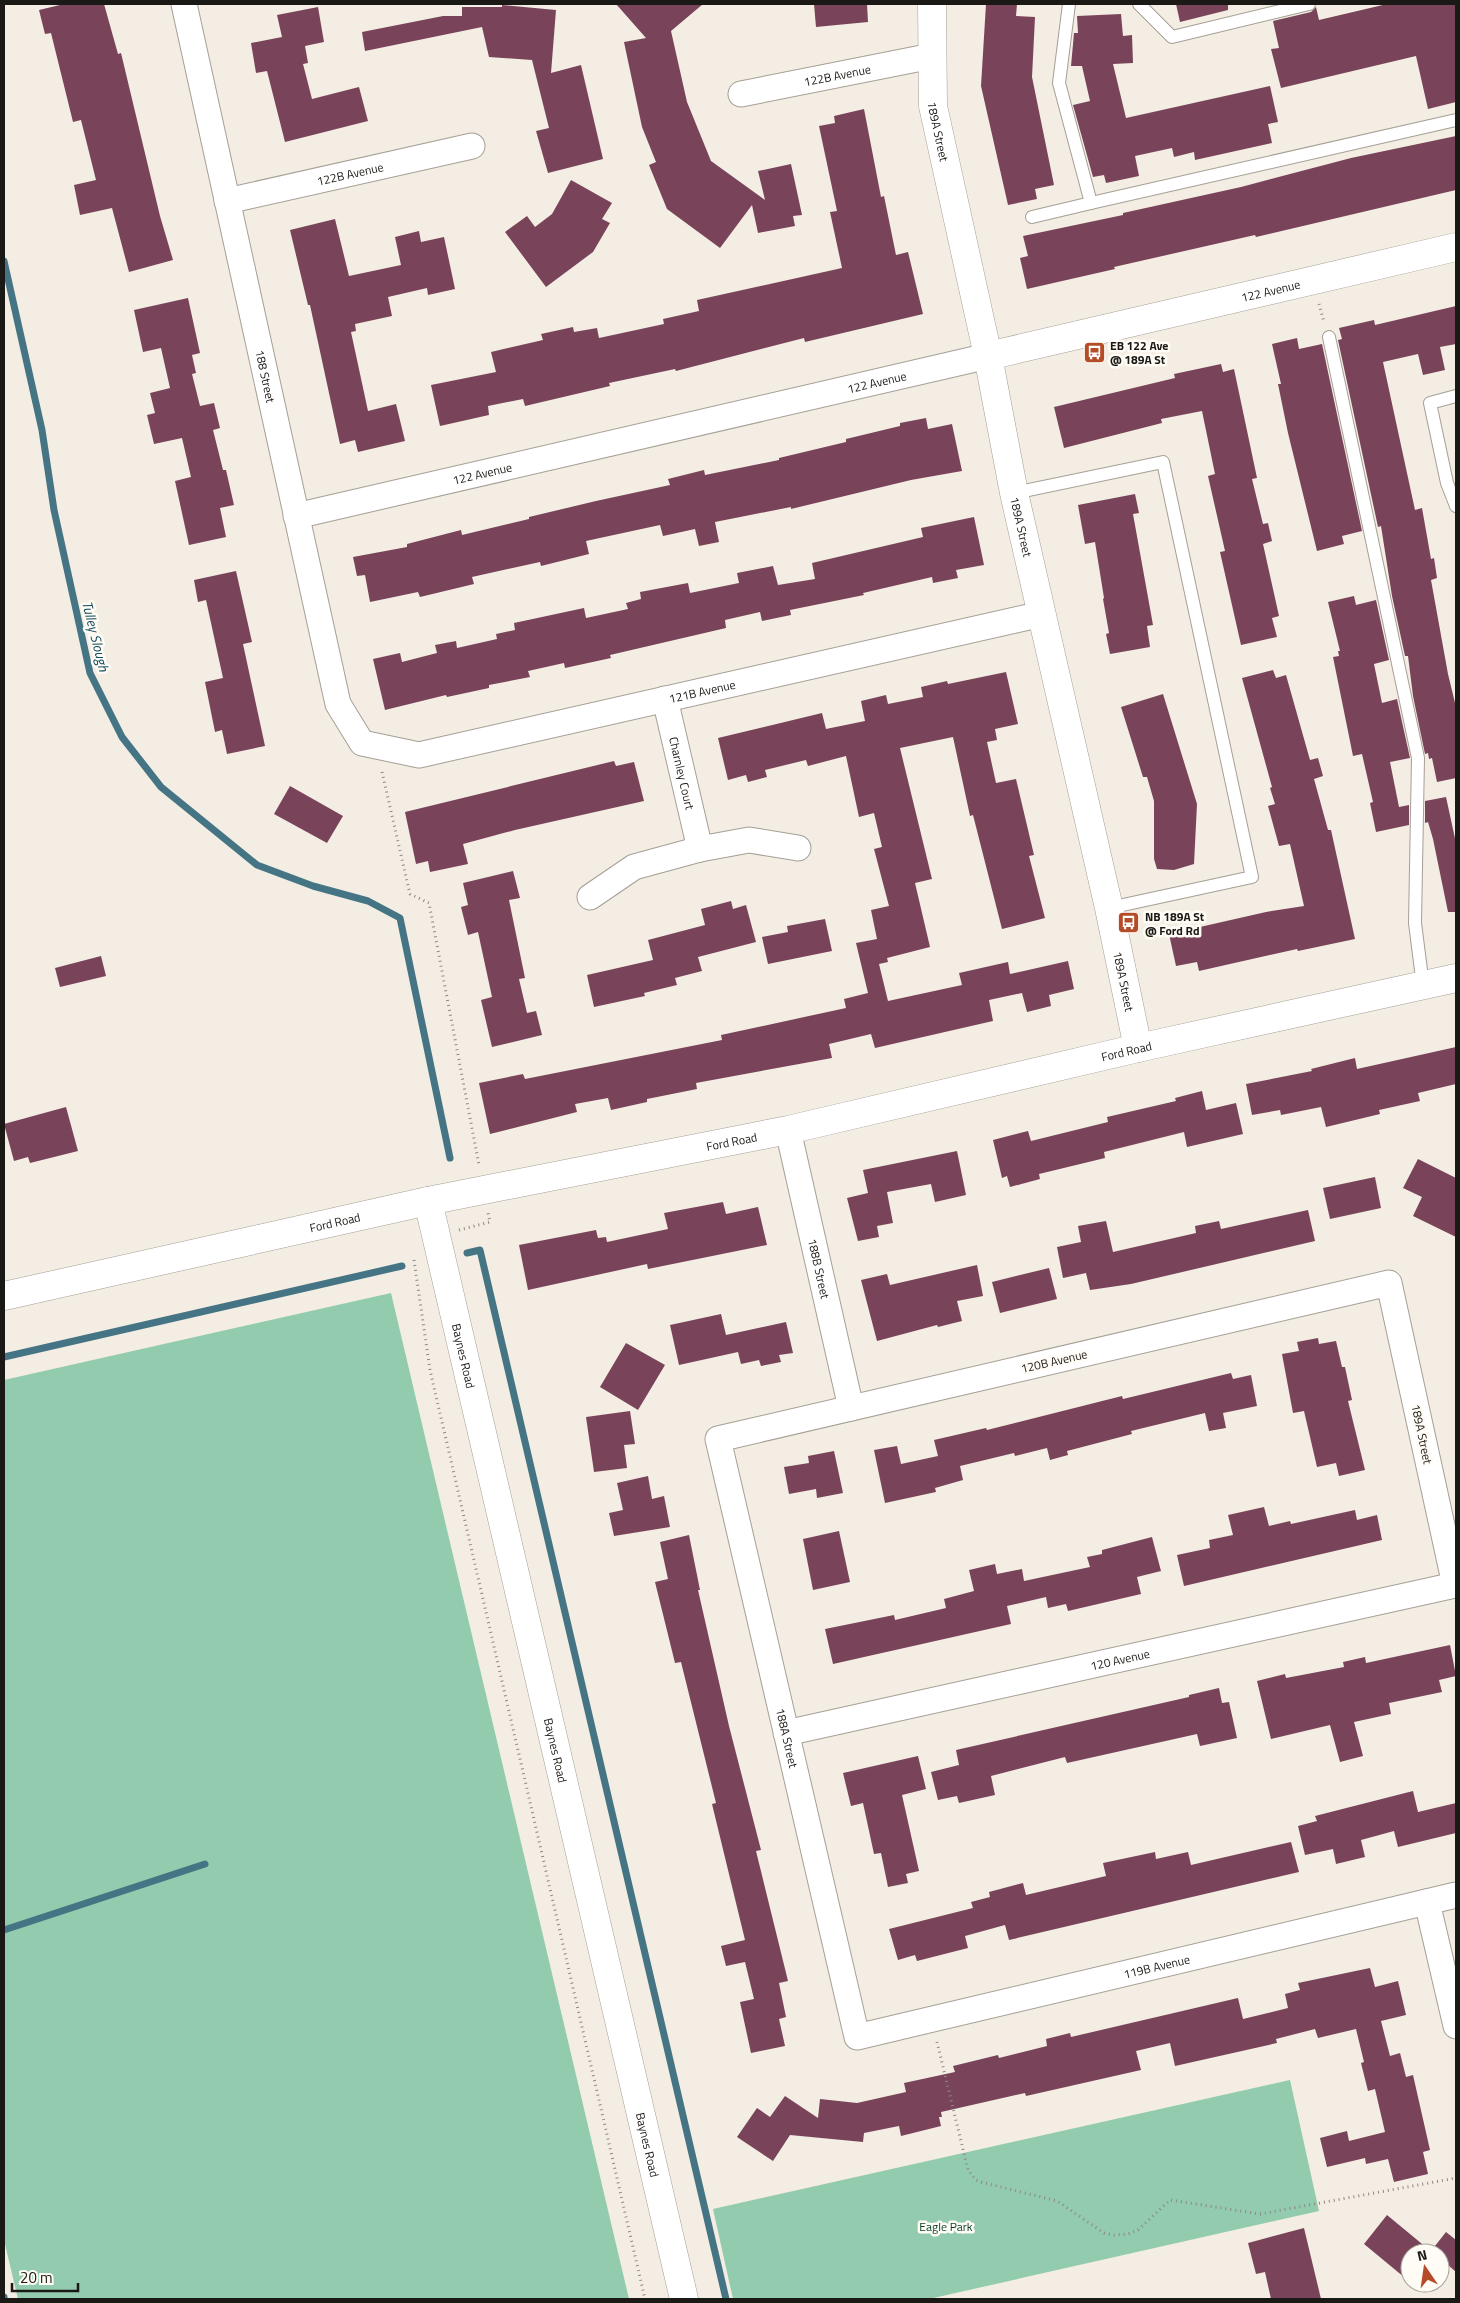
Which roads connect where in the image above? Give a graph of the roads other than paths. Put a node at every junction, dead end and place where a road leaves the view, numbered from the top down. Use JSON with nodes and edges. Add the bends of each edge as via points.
{"nodes":[{"id":1,"x":184,"y":4,"type":"edge"},
{"id":2,"x":932,"y":4,"type":"edge"},
{"id":3,"x":1069,"y":4,"type":"edge"},
{"id":4,"x":1139,"y":4,"type":"edge"},
{"id":5,"x":1309,"y":4,"type":"edge"},
{"id":6,"x":932,"y":56,"type":"junction"},
{"id":7,"x":741,"y":94,"type":"dead end"},
{"id":8,"x":1456,"y":120,"type":"edge"},
{"id":9,"x":472,"y":146,"type":"dead end"},
{"id":10,"x":228,"y":201,"type":"junction"},
{"id":11,"x":1091,"y":203,"type":"junction"},
{"id":12,"x":1032,"y":217,"type":"dead end"},
{"id":13,"x":1456,"y":247,"type":"edge"},
{"id":14,"x":1329,"y":337,"type":"road end"},
{"id":15,"x":988,"y":356,"type":"junction"},
{"id":16,"x":1456,"y":396,"type":"edge"},
{"id":17,"x":1014,"y":492,"type":"junction"},
{"id":18,"x":1456,"y":506,"type":"edge"},
{"id":19,"x":296,"y":516,"type":"junction"},
{"id":20,"x":1042,"y":614,"type":"junction"},
{"id":21,"x":665,"y":699,"type":"junction"},
{"id":22,"x":370,"y":745,"type":"joint"},
{"id":23,"x":798,"y":848,"type":"dead end"},
{"id":24,"x":700,"y":849,"type":"junction"},
{"id":25,"x":590,"y":897,"type":"dead end"},
{"id":26,"x":1109,"y":908,"type":"junction"},
{"id":27,"x":1456,"y":978,"type":"edge"},
{"id":28,"x":1423,"y":986,"type":"junction"},
{"id":29,"x":1138,"y":1048,"type":"junction"},
{"id":30,"x":788,"y":1130,"type":"junction"},
{"id":31,"x":428,"y":1201,"type":"junction"},
{"id":32,"x":1389,"y":1283,"type":"joint"},
{"id":33,"x":4,"y":1296,"type":"edge"},
{"id":34,"x":852,"y":1408,"type":"junction"},
{"id":35,"x":718,"y":1439,"type":"joint"},
{"id":36,"x":1455,"y":1585,"type":"edge"},
{"id":37,"x":786,"y":1733,"type":"junction"},
{"id":38,"x":1456,"y":1895,"type":"edge"},
{"id":39,"x":1426,"y":1902,"type":"junction"},
{"id":40,"x":1456,"y":2026,"type":"edge"},
{"id":41,"x":857,"y":2037,"type":"joint"},
{"id":42,"x":684,"y":2299,"type":"edge"}],
"edges":[{"from":1,"to":10,"type":"street","name":"188 Street"},
{"from":2,"to":6,"type":"street","name":"189A Street"},
{"from":3,"to":11,"type":"lane","via":[[1059,83]]},
{"from":4,"to":5,"type":"lane","via":[[1172,37]]},
{"from":6,"to":7,"type":"street","name":"122B Avenue"},
{"from":6,"to":15,"type":"street","name":"189A Street","via":[[933,106]]},
{"from":8,"to":11,"type":"lane"},
{"from":9,"to":10,"type":"street","name":"122B Avenue"},
{"from":10,"to":19,"type":"street","name":"188 Street"},
{"from":11,"to":12,"type":"lane"},
{"from":13,"to":15,"type":"street","name":"122 Avenue"},
{"from":14,"to":28,"type":"lane","via":[[1418,758],[1415,923]]},
{"from":15,"to":17,"type":"street","name":"189A Street"},
{"from":15,"to":19,"type":"street","name":"122 Avenue"},
{"from":16,"to":18,"type":"lane","via":[[1430,403],[1447,483]]},
{"from":17,"to":20,"type":"street","name":"189A Street"},
{"from":17,"to":26,"type":"lane","via":[[1163,462],[1252,878]]},
{"from":19,"to":22,"type":"street","name":"188 Street","via":[[338,704]]},
{"from":20,"to":21,"type":"street","name":"121B Avenue"},
{"from":20,"to":26,"type":"street","name":"189A Street"},
{"from":21,"to":22,"type":"street","name":"121B Avenue","via":[[419,756]]},
{"from":21,"to":24,"type":"street","name":"Charnley Court"},
{"from":23,"to":24,"type":"street","via":[[749,840]]},
{"from":24,"to":25,"type":"street","via":[[634,867]]},
{"from":26,"to":29,"type":"street","name":"189A Street"},
{"from":27,"to":28,"type":"street","name":"Ford Road"},
{"from":28,"to":29,"type":"street","name":"Ford Road"},
{"from":29,"to":30,"type":"street","name":"Ford Road"},
{"from":30,"to":31,"type":"street","name":"Ford Road"},
{"from":30,"to":34,"type":"street","name":"188B Street"},
{"from":31,"to":33,"type":"street","name":"Ford Road"},
{"from":31,"to":42,"type":"street","name":"Baynes Road"},
{"from":32,"to":34,"type":"street","name":"120B Avenue"},
{"from":32,"to":36,"type":"street","name":"189A Street"},
{"from":34,"to":35,"type":"street","name":"120B Avenue"},
{"from":35,"to":37,"type":"street","name":"188A Street"},
{"from":36,"to":37,"type":"street","name":"120 Avenue"},
{"from":37,"to":41,"type":"street","name":"188A Street"},
{"from":38,"to":39,"type":"street","name":"119B Avenue"},
{"from":39,"to":40,"type":"street"},
{"from":39,"to":41,"type":"street","name":"119B Avenue"}]}
